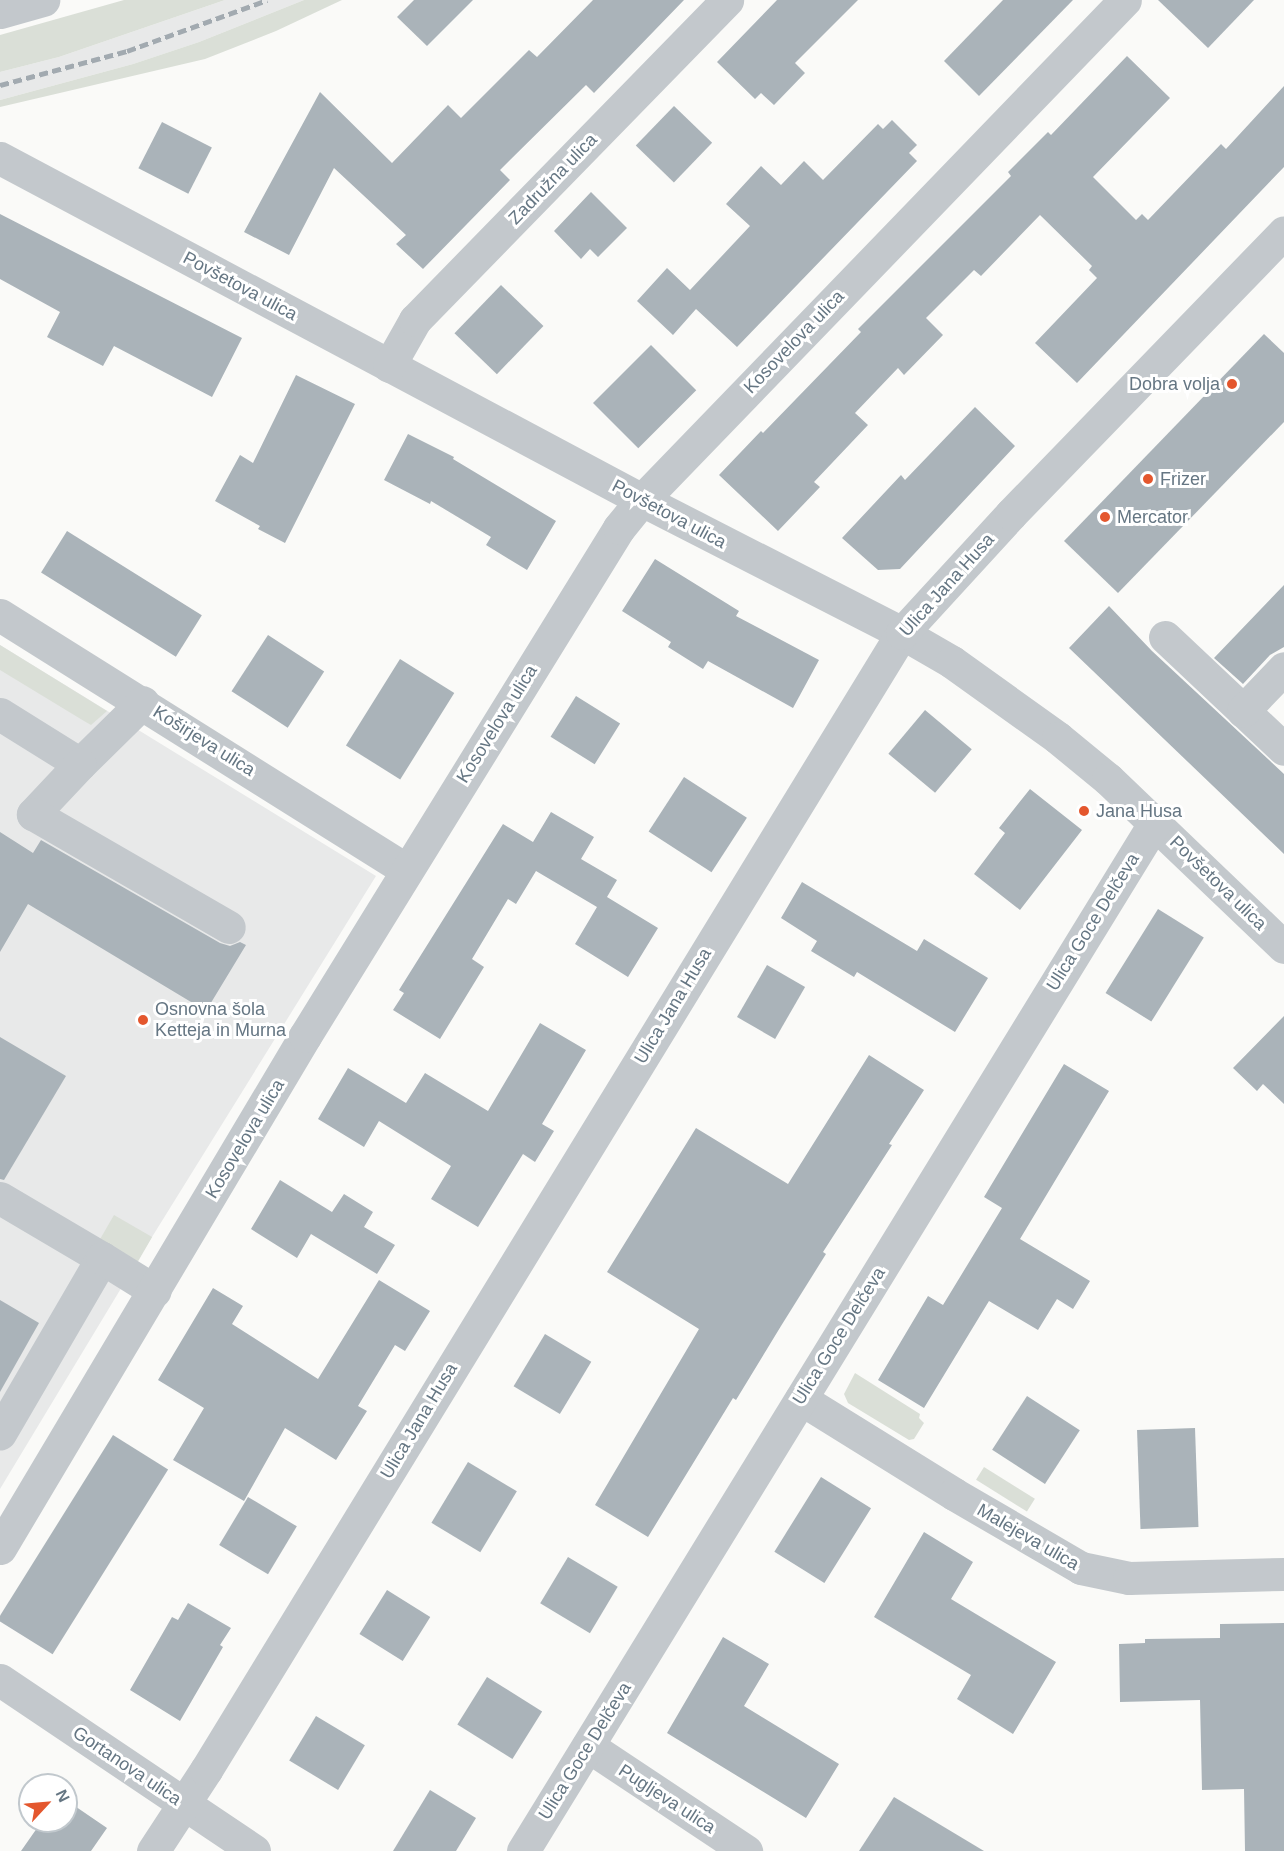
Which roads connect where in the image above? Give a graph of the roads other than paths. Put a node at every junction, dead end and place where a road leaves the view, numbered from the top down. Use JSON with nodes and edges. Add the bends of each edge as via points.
{"nodes":[{"id":1,"x":44,"y":0,"type":"edge"},
{"id":2,"x":727,"y":0,"type":"edge"},
{"id":3,"x":1125,"y":0,"type":"edge"},
{"id":4,"x":0,"y":12,"type":"edge"},
{"id":5,"x":0,"y":158,"type":"edge"},
{"id":6,"x":1284,"y":232,"type":"edge"},
{"id":7,"x":388,"y":366,"type":"junction"},
{"id":8,"x":642,"y":500,"type":"junction"},
{"id":9,"x":0,"y":615,"type":"edge"},
{"id":10,"x":902,"y":633,"type":"junction"},
{"id":11,"x":1165,"y":637,"type":"dead end"},
{"id":12,"x":1284,"y":668,"type":"edge"},
{"id":13,"x":143,"y":702,"type":"junction"},
{"id":14,"x":1243,"y":711,"type":"junction"},
{"id":15,"x":0,"y":714,"type":"edge"},
{"id":16,"x":1284,"y":749,"type":"edge"},
{"id":17,"x":80,"y":764,"type":"junction"},
{"id":18,"x":1155,"y":822,"type":"junction"},
{"id":19,"x":407,"y":870,"type":"junction"},
{"id":20,"x":229,"y":927,"type":"dead end"},
{"id":21,"x":1284,"y":947,"type":"edge"},
{"id":22,"x":0,"y":1198,"type":"edge"},
{"id":23,"x":102,"y":1258,"type":"junction"},
{"id":24,"x":155,"y":1291,"type":"junction"},
{"id":25,"x":801,"y":1399,"type":"junction"},
{"id":26,"x":0,"y":1432,"type":"edge"},
{"id":27,"x":0,"y":1548,"type":"edge"},
{"id":28,"x":1284,"y":1574,"type":"edge"},
{"id":29,"x":0,"y":1680,"type":"edge"},
{"id":30,"x":588,"y":1746,"type":"junction"},
{"id":31,"x":184,"y":1804,"type":"junction"},
{"id":32,"x":153,"y":1851,"type":"edge"},
{"id":33,"x":254,"y":1851,"type":"edge"},
{"id":34,"x":524,"y":1851,"type":"edge"},
{"id":35,"x":746,"y":1851,"type":"edge"}],
"edges":[{"from":1,"to":4,"type":"street"},
{"from":2,"to":7,"type":"street","name":"Zadružna ulica","via":[[415,320]]},
{"from":3,"to":8,"type":"street","name":"Kosovelova ulica"},
{"from":5,"to":7,"type":"street","name":"Povšetova ulica"},
{"from":6,"to":10,"type":"street","name":"Ulica Jana Husa","via":[[1011,514]]},
{"from":7,"to":8,"type":"street","name":"Povšetova ulica"},
{"from":8,"to":10,"type":"street","name":"Povšetova ulica"},
{"from":8,"to":19,"type":"street","name":"Kosovelova ulica","via":[[620,528]]},
{"from":9,"to":13,"type":"street","name":"Koširjeva ulica"},
{"from":10,"to":18,"type":"street","name":"Povšetova ulica","via":[[952,662],[1058,738]]},
{"from":10,"to":31,"type":"street","name":"Ulica Jana Husa"},
{"from":11,"to":14,"type":"street"},
{"from":12,"to":14,"type":"street"},
{"from":13,"to":17,"type":"street"},
{"from":13,"to":19,"type":"street","name":"Koširjeva ulica"},
{"from":14,"to":16,"type":"street"},
{"from":15,"to":17,"type":"street"},
{"from":17,"to":20,"type":"street","via":[[33,814]]},
{"from":18,"to":21,"type":"street","name":"Povšetova ulica"},
{"from":18,"to":25,"type":"street","name":"Ulica Goce Delčeva"},
{"from":19,"to":24,"type":"street","name":"Kosovelova ulica"},
{"from":22,"to":23,"type":"street"},
{"from":23,"to":24,"type":"street"},
{"from":23,"to":26,"type":"street"},
{"from":24,"to":27,"type":"street","name":"Kosovelova ulica"},
{"from":25,"to":28,"type":"street","name":"Malejeva ulica","via":[[1081,1568],[1129,1578]]},
{"from":25,"to":30,"type":"street","name":"Ulica Goce Delčeva"},
{"from":29,"to":31,"type":"street","name":"Gortanova ulica"},
{"from":30,"to":34,"type":"street","name":"Ulica Goce Delčeva"},
{"from":30,"to":35,"type":"street","name":"Pugljeva ulica"},
{"from":31,"to":32,"type":"street","name":"Ulica Jana Husa"},
{"from":31,"to":33,"type":"street","name":"Gortanova ulica"}]}
